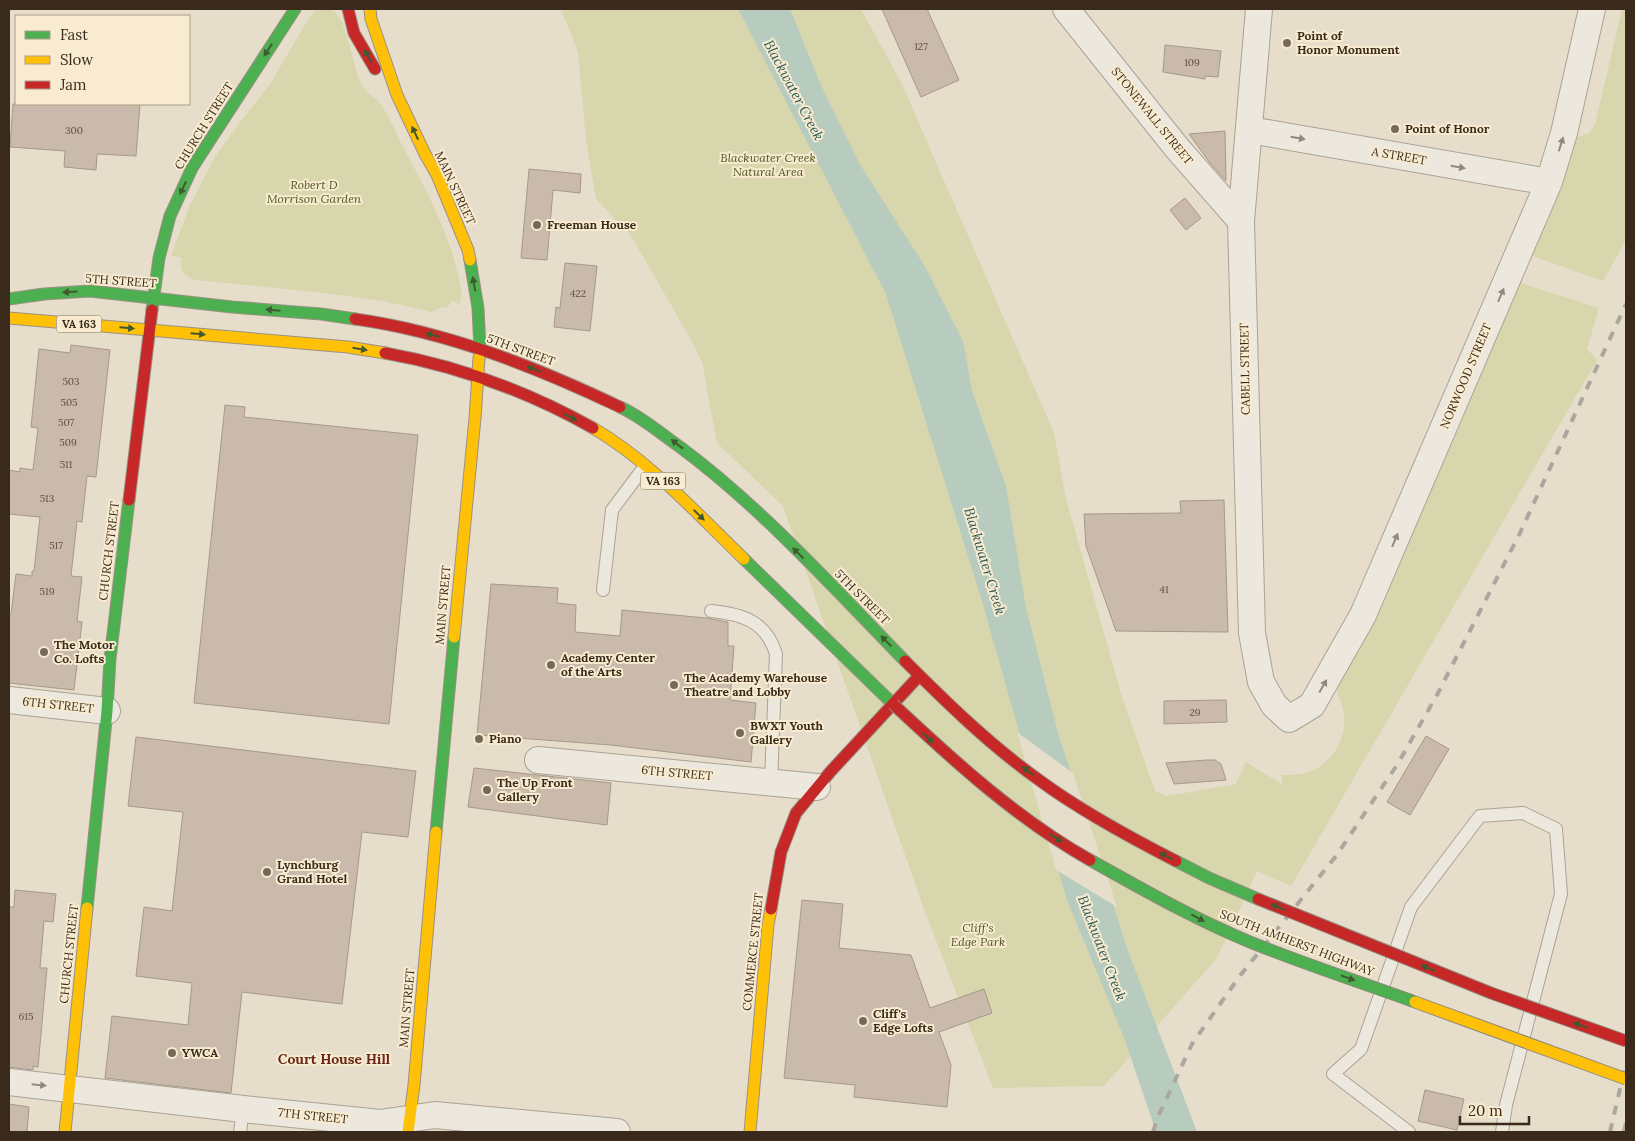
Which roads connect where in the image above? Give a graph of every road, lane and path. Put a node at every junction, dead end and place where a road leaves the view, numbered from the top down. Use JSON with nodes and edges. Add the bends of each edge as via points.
{"nodes":[{"id":1,"x":295,"y":9,"type":"edge"},
{"id":2,"x":348,"y":9,"type":"edge"},
{"id":3,"x":370,"y":9,"type":"edge"},
{"id":4,"x":1066,"y":9,"type":"edge"},
{"id":5,"x":1259,"y":9,"type":"edge"},
{"id":6,"x":1592,"y":9,"type":"edge"},
{"id":7,"x":397,"y":95,"type":"junction"},
{"id":8,"x":1250,"y":130,"type":"junction"},
{"id":9,"x":1549,"y":182,"type":"junction"},
{"id":10,"x":1241,"y":221,"type":"junction"},
{"id":11,"x":153,"y":298,"type":"junction"},
{"id":12,"x":9,"y":299,"type":"edge"},
{"id":13,"x":9,"y":318,"type":"edge"},
{"id":14,"x":150,"y":330,"type":"junction"},
{"id":15,"x":480,"y":350,"type":"junction"},
{"id":16,"x":478,"y":376,"type":"junction"},
{"id":17,"x":645,"y":466,"type":"junction"},
{"id":18,"x":603,"y":590,"type":"dead end"},
{"id":19,"x":711,"y":611,"type":"dead end"},
{"id":20,"x":919,"y":676,"type":"junction"},
{"id":21,"x":9,"y":700,"type":"edge"},
{"id":22,"x":893,"y":704,"type":"junction"},
{"id":23,"x":107,"y":710,"type":"junction"},
{"id":24,"x":1290,"y":719,"type":"joint"},
{"id":25,"x":538,"y":760,"type":"dead end"},
{"id":26,"x":771,"y":782,"type":"junction"},
{"id":27,"x":817,"y":787,"type":"junction"},
{"id":28,"x":1626,"y":1041,"type":"edge"},
{"id":29,"x":1626,"y":1079,"type":"edge"},
{"id":30,"x":9,"y":1082,"type":"edge"},
{"id":31,"x":69,"y":1088,"type":"junction"},
{"id":32,"x":241,"y":1121,"type":"edge"},
{"id":33,"x":409,"y":1125,"type":"edge"},
{"id":34,"x":65,"y":1132,"type":"edge"},
{"id":35,"x":617,"y":1132,"type":"edge"},
{"id":36,"x":750,"y":1132,"type":"edge"},
{"id":37,"x":1409,"y":1132,"type":"edge"},
{"id":38,"x":1502,"y":1132,"type":"edge"}],
"edges":[{"from":1,"to":11,"type":"main road","name":"CHURCH STREET","one_way":true,"via":[[192,168],[170,216]]},
{"from":7,"to":2,"type":"main road","one_way":true,"via":[[372,65],[354,33]]},
{"from":3,"to":7,"type":"main road"},
{"from":4,"to":10,"type":"street","name":"STONEWALL STREET","via":[[1177,148]]},
{"from":5,"to":8,"type":"street","name":"CABELL STREET"},
{"from":9,"to":6,"type":"street","name":"NORWOOD STREET","one_way":true,"via":[[1566,127]]},
{"from":15,"to":7,"type":"main road","name":"MAIN STREET","one_way":true,"via":[[478,308],[468,250],[437,176]]},
{"from":8,"to":9,"type":"street","name":"A STREET","one_way":true},
{"from":8,"to":10,"type":"street","name":"CABELL STREET"},
{"from":24,"to":9,"type":"street","name":"NORWOOD STREET","one_way":true,"via":[[1312,705],[1363,614]]},
{"from":10,"to":24,"type":"street","name":"CABELL STREET","via":[[1252,633],[1261,682],[1274,706]]},
{"from":11,"to":12,"type":"main road","name":"5TH STREET","one_way":true,"via":[[90,291]]},
{"from":11,"to":14,"type":"main road","name":"CHURCH STREET"},
{"from":15,"to":11,"type":"main road","name":"5TH STREET","one_way":true,"via":[[383,323]]},
{"from":13,"to":14,"type":"main road","number":"VA 163","one_way":true},
{"from":14,"to":16,"type":"main road","number":"VA 163","one_way":true,"via":[[348,347],[395,354]]},
{"from":14,"to":23,"type":"main road","name":"CHURCH STREET","via":[[110,659]]},
{"from":15,"to":16,"type":"main road","name":"MAIN STREET"},
{"from":20,"to":15,"type":"main road","name":"5TH STREET","one_way":true,"via":[[758,513],[708,468],[635,414],[532,367]]},
{"from":16,"to":17,"type":"main road","number":"VA 163","one_way":true,"via":[[586,424]]},
{"from":16,"to":33,"type":"main road","name":"MAIN STREET"},
{"from":17,"to":18,"type":"lane","via":[[612,510]]},
{"from":17,"to":22,"type":"main road","number":"VA 163","one_way":true},
{"from":19,"to":26,"type":"lane","via":[[752,620],[774,646]]},
{"from":20,"to":22,"type":"main road","name":"COMMERCE STREET"},
{"from":28,"to":20,"type":"main road","name":"SOUTH AMHERST HIGHWAY","one_way":true,"bridge":true,"via":[[1359,940],[1209,878],[1148,847],[1039,780],[984,736]]},
{"from":21,"to":23,"type":"street","name":"6TH STREET"},
{"from":22,"to":27,"type":"main road","name":"COMMERCE STREET"},
{"from":22,"to":29,"type":"main road","name":"SOUTH AMHERST HIGHWAY","one_way":true,"bridge":true,"via":[[961,767],[1038,826],[1080,854],[1216,927]]},
{"from":23,"to":31,"type":"main road","name":"CHURCH STREET"},
{"from":25,"to":26,"type":"street","name":"6TH STREET"},
{"from":26,"to":27,"type":"street","name":"6TH STREET"},
{"from":27,"to":36,"type":"main road","name":"COMMERCE STREET","via":[[796,813],[781,852],[775,880],[768,925]]},
{"from":30,"to":31,"type":"street","name":"7TH STREET","one_way":true},
{"from":31,"to":32,"type":"street","name":"7TH STREET"},
{"from":31,"to":34,"type":"main road","name":"CHURCH STREET"},
{"from":32,"to":33,"type":"street","name":"7TH STREET"},
{"from":33,"to":35,"type":"street","name":"7TH STREET","via":[[435,1115]]},
{"from":37,"to":38,"type":"lane","via":[[1333,1074],[1361,1049],[1411,907],[1480,816],[1523,813],[1556,829],[1561,894],[1506,1105]]}]}
